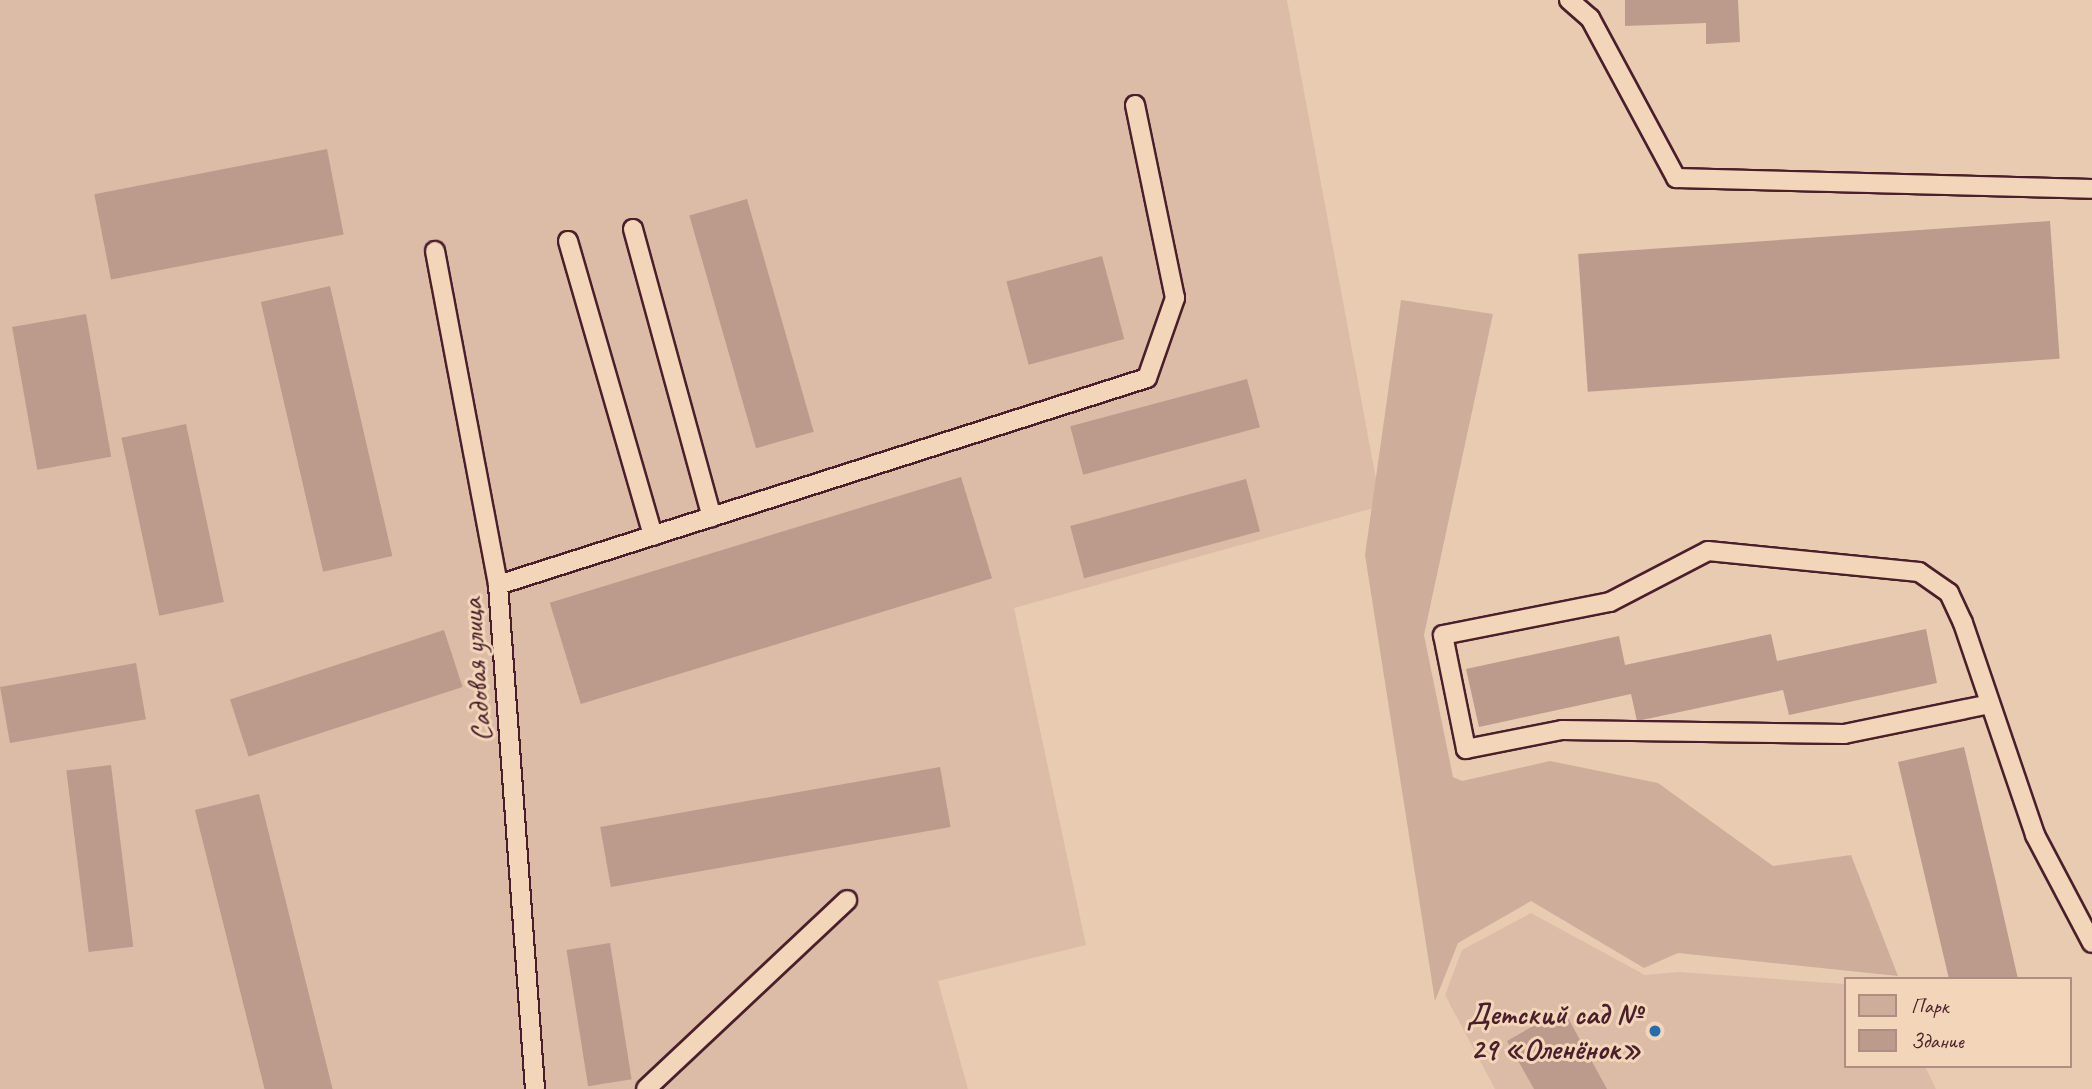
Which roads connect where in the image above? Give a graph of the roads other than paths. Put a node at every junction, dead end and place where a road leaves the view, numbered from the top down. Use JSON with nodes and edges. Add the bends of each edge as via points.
{"nodes":[{"id":1,"x":1569,"y":0,"type":"edge"},
{"id":2,"x":1135,"y":106,"type":"dead end"},
{"id":3,"x":2092,"y":190,"type":"edge"},
{"id":4,"x":633,"y":229,"type":"dead end"},
{"id":5,"x":568,"y":242,"type":"dead end"},
{"id":6,"x":435,"y":251,"type":"dead end"},
{"id":7,"x":712,"y":517,"type":"junction"},
{"id":8,"x":653,"y":536,"type":"junction"},
{"id":9,"x":498,"y":585,"type":"junction"},
{"id":10,"x":1990,"y":704,"type":"junction"},
{"id":11,"x":847,"y":900,"type":"dead end"},
{"id":12,"x":2092,"y":943,"type":"edge"},
{"id":13,"x":535,"y":1089,"type":"edge"},
{"id":14,"x":646,"y":1089,"type":"edge"}],
"edges":[{"from":1,"to":3,"type":"lane","via":[[1590,18],[1676,178]]},
{"from":2,"to":7,"type":"lane","via":[[1175,298],[1147,378]]},
{"from":4,"to":7,"type":"lane"},
{"from":5,"to":8,"type":"lane"},
{"from":6,"to":9,"type":"lane","name":"Садовая улица"},
{"from":7,"to":8,"type":"lane"},
{"from":8,"to":9,"type":"lane"},
{"from":9,"to":13,"type":"lane","name":"Садовая улица"},
{"from":10,"to":10,"type":"lane","via":[[1949,593],[1919,572],[1708,551],[1610,602],[1443,635],[1466,749],[1562,730],[1844,734]]},
{"from":10,"to":12,"type":"lane","via":[[2035,835]]},
{"from":11,"to":14,"type":"lane"}]}
